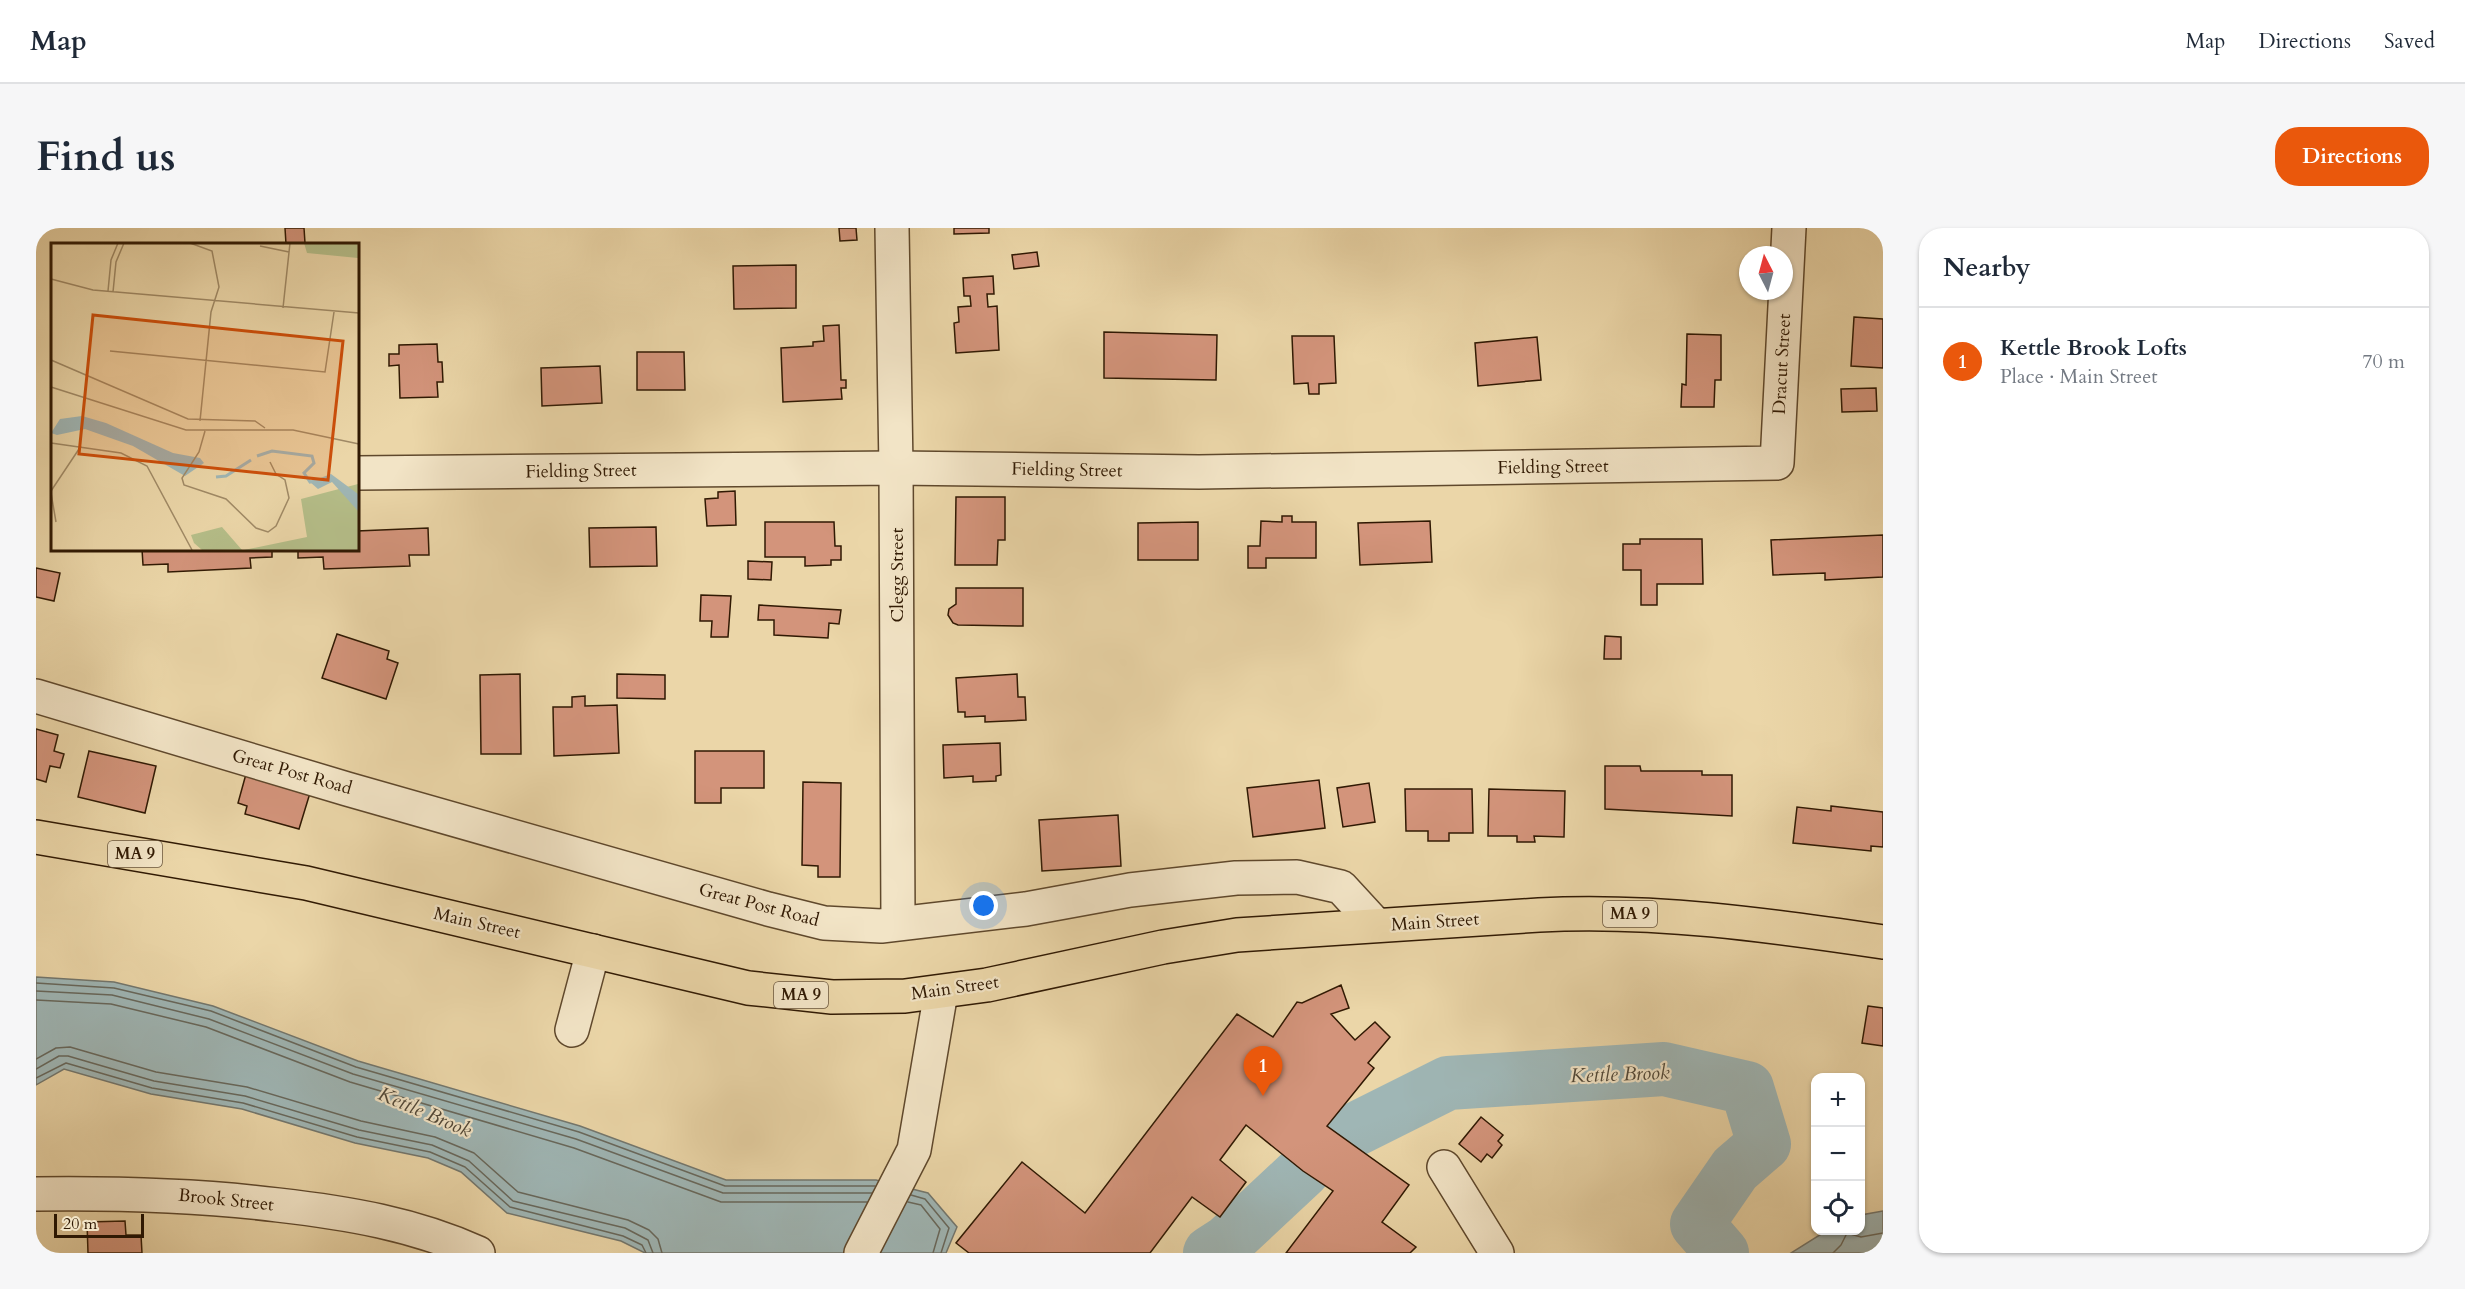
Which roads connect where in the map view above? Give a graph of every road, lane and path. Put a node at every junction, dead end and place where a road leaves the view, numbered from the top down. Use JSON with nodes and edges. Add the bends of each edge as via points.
{"nodes":[{"id":1,"x":892,"y":228,"type":"edge"},
{"id":2,"x":1789,"y":228,"type":"edge"},
{"id":3,"x":1777,"y":464,"type":"joint"},
{"id":4,"x":896,"y":468,"type":"junction"},
{"id":5,"x":358,"y":473,"type":"edge"},
{"id":6,"x":36,"y":696,"type":"edge"},
{"id":7,"x":36,"y":837,"type":"edge"},
{"id":8,"x":898,"y":922,"type":"junction"},
{"id":9,"x":1376,"y":925,"type":"junction"},
{"id":10,"x":1883,"y":942,"type":"edge"},
{"id":11,"x":593,"y":951,"type":"junction"},
{"id":12,"x":941,"y":992,"type":"junction"},
{"id":13,"x":572,"y":1030,"type":"dead end"},
{"id":14,"x":1444,"y":1167,"type":"dead end"},
{"id":15,"x":39,"y":1199,"type":"edge"},
{"id":16,"x":478,"y":1253,"type":"edge"},
{"id":17,"x":861,"y":1253,"type":"edge"},
{"id":18,"x":1497,"y":1253,"type":"edge"}],
"edges":[{"from":1,"to":4,"type":"street","name":"Clegg Street"},
{"from":2,"to":3,"type":"street","name":"Dracut Street"},
{"from":3,"to":4,"type":"street","name":"Fielding Street","via":[[1199,472]]},
{"from":4,"to":5,"type":"street","name":"Fielding Street"},
{"from":4,"to":8,"type":"street","name":"Clegg Street"},
{"from":6,"to":8,"type":"street","name":"Great Post Road","via":[[805,919],[865,927]]},
{"from":7,"to":11,"type":"highway","name":"Main Street","number":"MA 9","via":[[306,883]]},
{"from":8,"to":9,"type":"street","name":"Great Post Road","via":[[1026,909],[1130,890],[1236,878],[1297,877],[1341,886]]},
{"from":9,"to":10,"type":"highway","name":"Main Street","number":"MA 9","via":[[1621,913],[1738,922]]},
{"from":9,"to":12,"type":"highway","name":"Main Street","number":"MA 9","via":[[1204,939],[1058,972]]},
{"from":11,"to":12,"type":"highway","name":"Main Street","number":"MA 9","via":[[748,988],[804,995],[868,998]]},
{"from":11,"to":13,"type":"street"},
{"from":12,"to":17,"type":"street","via":[[914,1150]]},
{"from":14,"to":18,"type":"street"},
{"from":15,"to":16,"type":"street","name":"Brook Street","via":[[143,1194],[347,1213],[413,1228]]}]}
